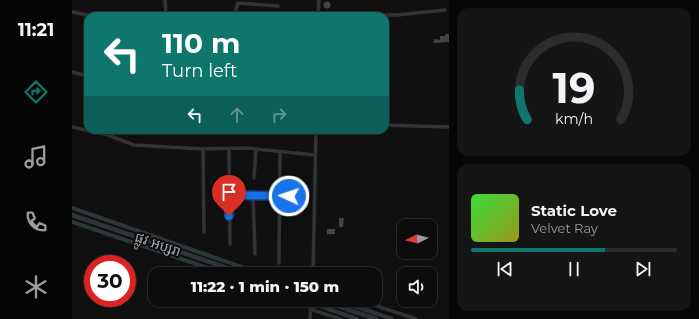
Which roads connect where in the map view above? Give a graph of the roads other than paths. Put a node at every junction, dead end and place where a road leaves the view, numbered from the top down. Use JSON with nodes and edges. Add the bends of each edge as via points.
{"nodes":[{"id":1,"x":165,"y":0,"type":"edge"},
{"id":2,"x":319,"y":0,"type":"edge"},
{"id":3,"x":278,"y":6,"type":"dead end"},
{"id":4,"x":445,"y":10,"type":"dead end"},
{"id":5,"x":72,"y":12,"type":"edge"},
{"id":6,"x":166,"y":12,"type":"edge"},
{"id":7,"x":235,"y":12,"type":"edge"},
{"id":8,"x":318,"y":12,"type":"edge"},
{"id":9,"x":84,"y":14,"type":"edge"},
{"id":10,"x":389,"y":15,"type":"edge"},
{"id":11,"x":72,"y":72,"type":"edge"},
{"id":12,"x":84,"y":75,"type":"edge"},
{"id":13,"x":389,"y":125,"type":"edge"},
{"id":14,"x":72,"y":127,"type":"edge"},
{"id":15,"x":449,"y":127,"type":"edge"},
{"id":16,"x":84,"y":130,"type":"edge"},
{"id":17,"x":104,"y":134,"type":"edge"},
{"id":18,"x":316,"y":134,"type":"edge"},
{"id":19,"x":228,"y":148,"type":"junction"},
{"id":20,"x":203,"y":149,"type":"junction"},
{"id":21,"x":256,"y":149,"type":"junction"},
{"id":22,"x":280,"y":152,"type":"junction"},
{"id":23,"x":315,"y":155,"type":"junction"},
{"id":24,"x":254,"y":178,"type":"dead end"},
{"id":25,"x":253,"y":194,"type":"junction"},
{"id":26,"x":228,"y":195,"type":"junction"},
{"id":27,"x":280,"y":196,"type":"junction"},
{"id":28,"x":299,"y":197,"type":"dead end"},
{"id":29,"x":72,"y":215,"type":"edge"},
{"id":30,"x":204,"y":232,"type":"dead end"},
{"id":31,"x":230,"y":244,"type":"dead end"},
{"id":32,"x":255,"y":254,"type":"dead end"},
{"id":33,"x":279,"y":262,"type":"dead end"},
{"id":34,"x":224,"y":267,"type":"edge"},
{"id":35,"x":313,"y":267,"type":"edge"},
{"id":36,"x":341,"y":307,"type":"edge"},
{"id":37,"x":380,"y":307,"type":"edge"},
{"id":38,"x":310,"y":309,"type":"joint"},
{"id":39,"x":310,"y":319,"type":"edge"},
{"id":40,"x":340,"y":319,"type":"edge"},
{"id":41,"x":376,"y":319,"type":"edge"},
{"id":42,"x":416,"y":319,"type":"edge"}],
"edges":[{"from":1,"to":6,"type":"street"},
{"from":2,"to":8,"type":"street"},
{"from":3,"to":7,"type":"street","via":[[238,3]]},
{"from":4,"to":10,"type":"street"},
{"from":5,"to":9,"type":"street"},
{"from":11,"to":12,"type":"street"},
{"from":13,"to":15,"type":"street"},
{"from":14,"to":16,"type":"street"},
{"from":17,"to":20,"type":"street","via":[[134,145]]},
{"from":18,"to":23,"type":"street"},
{"from":19,"to":20,"type":"street"},
{"from":19,"to":21,"type":"street"},
{"from":19,"to":26,"type":"street"},
{"from":20,"to":30,"type":"street"},
{"from":21,"to":22,"type":"street"},
{"from":21,"to":24,"type":"street"},
{"from":22,"to":23,"type":"street"},
{"from":22,"to":27,"type":"street"},
{"from":23,"to":35,"type":"street"},
{"from":25,"to":26,"type":"street"},
{"from":25,"to":27,"type":"street"},
{"from":25,"to":32,"type":"street"},
{"from":26,"to":31,"type":"street"},
{"from":27,"to":28,"type":"street"},
{"from":27,"to":33,"type":"street"},
{"from":29,"to":34,"type":"street","name":"ផ្លូវ អប្សរា"},
{"from":36,"to":41,"type":"street"},
{"from":37,"to":42,"type":"street"},
{"from":38,"to":39,"type":"street"},
{"from":38,"to":40,"type":"street"}]}
